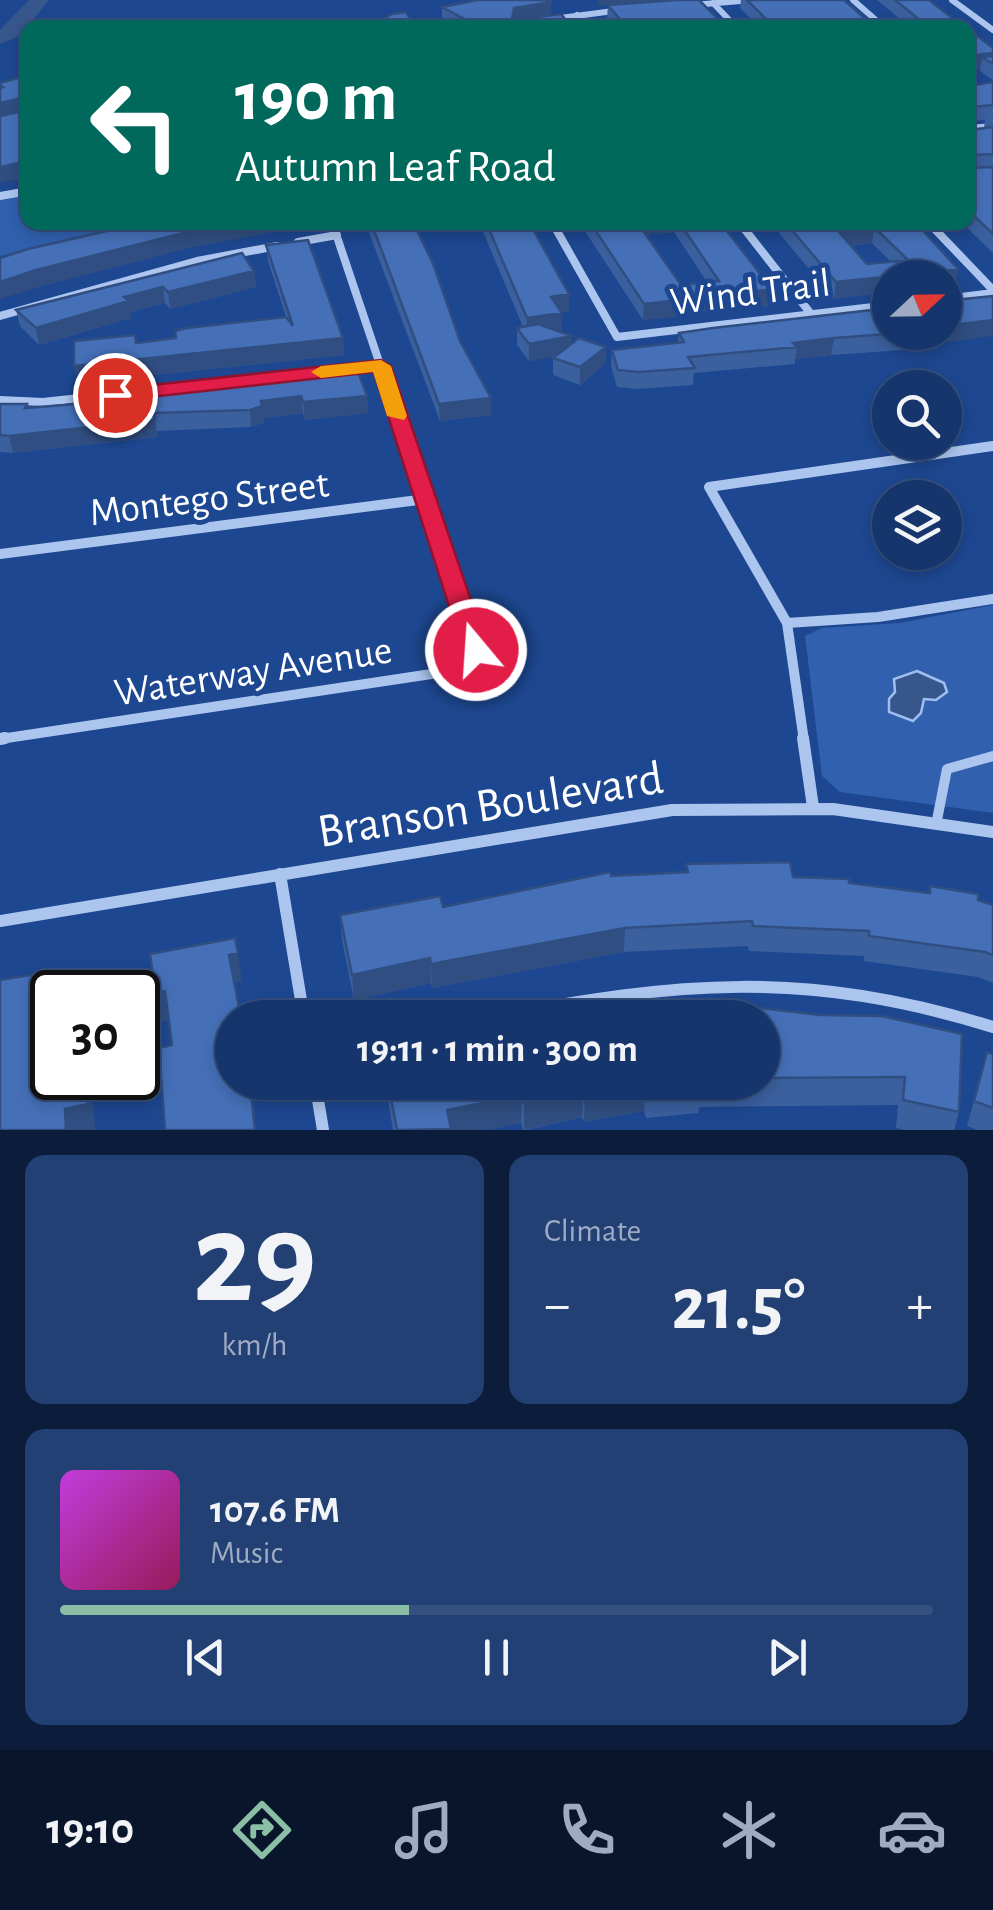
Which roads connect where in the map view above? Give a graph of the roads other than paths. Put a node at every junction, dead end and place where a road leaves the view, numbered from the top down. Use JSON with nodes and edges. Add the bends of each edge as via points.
{"nodes":[{"id":1,"x":752,"y":0,"type":"edge"},
{"id":2,"x":853,"y":0,"type":"edge"},
{"id":3,"x":952,"y":0,"type":"edge"},
{"id":4,"x":713,"y":3,"type":"junction"},
{"id":5,"x":676,"y":6,"type":"edge"},
{"id":6,"x":639,"y":9,"type":"edge"},
{"id":7,"x":577,"y":15,"type":"junction"},
{"id":8,"x":550,"y":20,"type":"edge"},
{"id":9,"x":581,"y":20,"type":"edge"},
{"id":10,"x":729,"y":20,"type":"edge"},
{"id":11,"x":876,"y":20,"type":"edge"},
{"id":12,"x":993,"y":30,"type":"edge"},
{"id":13,"x":335,"y":230,"type":"edge"},
{"id":14,"x":557,"y":230,"type":"edge"},
{"id":15,"x":745,"y":230,"type":"edge"},
{"id":16,"x":935,"y":230,"type":"edge"},
{"id":17,"x":337,"y":235,"type":"junction"},
{"id":18,"x":993,"y":292,"type":"edge"},
{"id":19,"x":962,"y":297,"type":"edge"},
{"id":20,"x":872,"y":307,"type":"edge"},
{"id":21,"x":811,"y":314,"type":"junction"},
{"id":22,"x":0,"y":316,"type":"edge"},
{"id":23,"x":381,"y":366,"type":"junction"},
{"id":24,"x":0,"y":400,"type":"edge"},
{"id":25,"x":993,"y":446,"type":"edge"},
{"id":26,"x":426,"y":499,"type":"junction"},
{"id":27,"x":0,"y":554,"type":"edge"},
{"id":28,"x":993,"y":599,"type":"edge"},
{"id":29,"x":787,"y":624,"type":"junction"},
{"id":30,"x":0,"y":739,"type":"edge"},
{"id":31,"x":993,"y":756,"type":"edge"},
{"id":32,"x":813,"y":807,"type":"junction"},
{"id":33,"x":937,"y":820,"type":"junction"},
{"id":34,"x":993,"y":832,"type":"edge"},
{"id":35,"x":280,"y":874,"type":"junction"},
{"id":36,"x":0,"y":921,"type":"edge"},
{"id":37,"x":301,"y":1000,"type":"edge"},
{"id":38,"x":588,"y":1000,"type":"edge"},
{"id":39,"x":993,"y":1027,"type":"edge"},
{"id":40,"x":318,"y":1100,"type":"edge"},
{"id":41,"x":323,"y":1130,"type":"edge"}],
"edges":[{"from":1,"to":4,"type":"street"},
{"from":2,"to":11,"type":"street"},
{"from":3,"to":12,"type":"street"},
{"from":4,"to":5,"type":"street"},
{"from":4,"to":10,"type":"street"},
{"from":6,"to":7,"type":"street"},
{"from":7,"to":8,"type":"street"},
{"from":7,"to":9,"type":"street"},
{"from":13,"to":17,"type":"street","name":"Waterway Avenue"},
{"from":14,"to":21,"type":"street","name":"Wind Trail","via":[[617,337]]},
{"from":15,"to":21,"type":"street"},
{"from":16,"to":18,"type":"street"},
{"from":17,"to":22,"type":"street","via":[[197,261]]},
{"from":17,"to":23,"type":"street","name":"Waterway Avenue"},
{"from":18,"to":19,"type":"street"},
{"from":20,"to":21,"type":"street","name":"Wind Trail"},
{"from":23,"to":24,"type":"street","via":[[43,402]]},
{"from":23,"to":26,"type":"street","name":"Waterway Avenue"},
{"from":25,"to":29,"type":"street","via":[[710,487]]},
{"from":26,"to":27,"type":"street","name":"Montego Street"},
{"from":26,"to":30,"type":"street","name":"Waterway Avenue","via":[[476,650],[470,662],[438,673]]},
{"from":28,"to":29,"type":"street"},
{"from":29,"to":32,"type":"street"},
{"from":31,"to":33,"type":"lane","via":[[948,770]]},
{"from":32,"to":33,"type":"street","name":"Branson Boulevard"},
{"from":32,"to":35,"type":"street","name":"Branson Boulevard","via":[[672,810]]},
{"from":33,"to":34,"type":"street","name":"Branson Boulevard"},
{"from":35,"to":36,"type":"street","name":"Branson Boulevard"},
{"from":35,"to":37,"type":"street"},
{"from":38,"to":39,"type":"street","via":[[648,989],[869,995]]},
{"from":40,"to":41,"type":"street"}]}
